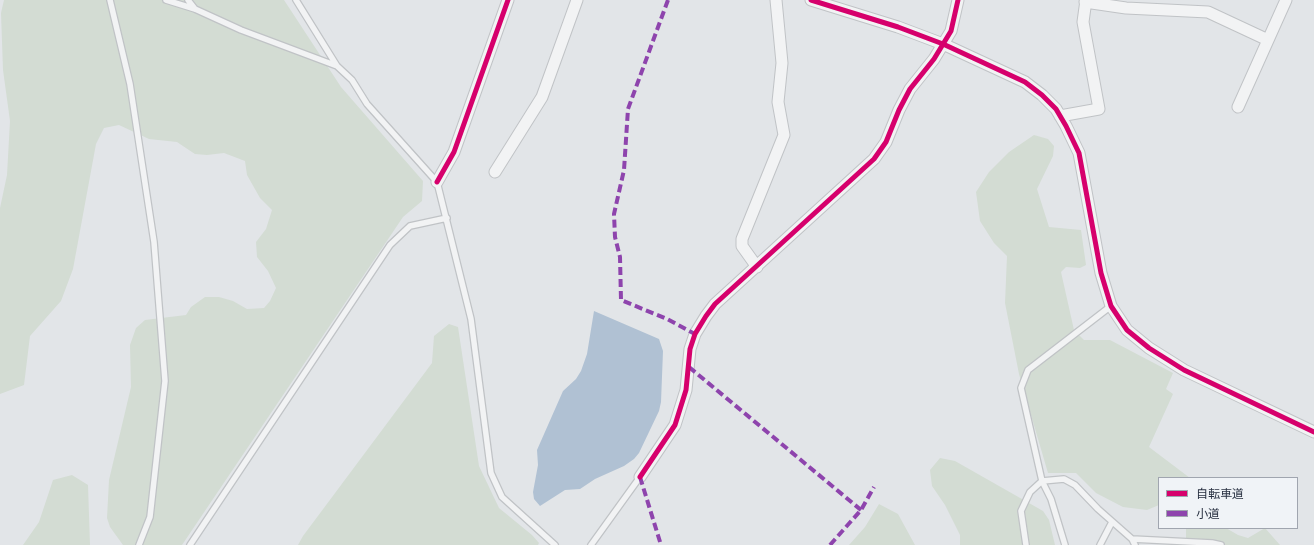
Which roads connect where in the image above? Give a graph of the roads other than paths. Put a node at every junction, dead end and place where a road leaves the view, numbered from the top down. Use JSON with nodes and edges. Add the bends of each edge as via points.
{"nodes":[{"id":1,"x":110,"y":0,"type":"edge"},
{"id":2,"x":166,"y":0,"type":"edge"},
{"id":3,"x":188,"y":0,"type":"edge"},
{"id":4,"x":296,"y":0,"type":"edge"},
{"id":5,"x":508,"y":0,"type":"edge"},
{"id":6,"x":577,"y":0,"type":"edge"},
{"id":7,"x":776,"y":0,"type":"edge"},
{"id":8,"x":811,"y":0,"type":"edge"},
{"id":9,"x":958,"y":0,"type":"edge"},
{"id":10,"x":1286,"y":0,"type":"edge"},
{"id":11,"x":1086,"y":1,"type":"edge"},
{"id":12,"x":195,"y":9,"type":"junction"},
{"id":13,"x":1268,"y":40,"type":"junction"},
{"id":14,"x":943,"y":44,"type":"junction"},
{"id":15,"x":337,"y":66,"type":"junction"},
{"id":16,"x":1238,"y":107,"type":"dead end"},
{"id":17,"x":1060,"y":116,"type":"junction"},
{"id":18,"x":496,"y":172,"type":"dead end"},
{"id":19,"x":437,"y":182,"type":"junction"},
{"id":20,"x":447,"y":218,"type":"junction"},
{"id":21,"x":757,"y":267,"type":"junction"},
{"id":22,"x":1111,"y":306,"type":"junction"},
{"id":23,"x":1314,"y":432,"type":"edge"},
{"id":24,"x":640,"y":477,"type":"joint"},
{"id":25,"x":1042,"y":481,"type":"junction"},
{"id":26,"x":1112,"y":522,"type":"junction"},
{"id":27,"x":1132,"y":539,"type":"junction"},
{"id":28,"x":139,"y":545,"type":"edge"},
{"id":29,"x":190,"y":545,"type":"edge"},
{"id":30,"x":555,"y":545,"type":"edge"},
{"id":31,"x":591,"y":545,"type":"edge"},
{"id":32,"x":1026,"y":545,"type":"edge"},
{"id":33,"x":1065,"y":545,"type":"edge"},
{"id":34,"x":1100,"y":545,"type":"edge"},
{"id":35,"x":1135,"y":545,"type":"edge"},
{"id":36,"x":1221,"y":545,"type":"edge"}],
"edges":[{"from":1,"to":28,"type":"lane","via":[[130,84],[154,242],[165,381],[150,517]]},
{"from":2,"to":12,"type":"lane"},
{"from":3,"to":12,"type":"lane"},
{"from":4,"to":15,"type":"lane"},
{"from":5,"to":19,"type":"street","via":[[454,152]]},
{"from":6,"to":18,"type":"street","via":[[542,98]]},
{"from":7,"to":21,"type":"street","via":[[782,63],[778,102],[784,135],[742,239],[742,246]]},
{"from":8,"to":14,"type":"street"},
{"from":9,"to":14,"type":"street","via":[[951,31]]},
{"from":10,"to":13,"type":"street"},
{"from":11,"to":13,"type":"street","via":[[1126,8],[1208,12]]},
{"from":11,"to":17,"type":"street","via":[[1083,22],[1099,109]]},
{"from":12,"to":15,"type":"lane","via":[[241,30]]},
{"from":13,"to":16,"type":"street"},
{"from":14,"to":17,"type":"street","via":[[1024,82],[1042,94]]},
{"from":14,"to":21,"type":"street","via":[[910,89],[886,142],[874,159]]},
{"from":15,"to":19,"type":"lane","via":[[352,80],[367,104]]},
{"from":17,"to":22,"type":"street","via":[[1079,153],[1100,273]]},
{"from":19,"to":20,"type":"lane"},
{"from":20,"to":29,"type":"lane","via":[[410,226],[390,245]]},
{"from":20,"to":30,"type":"lane","via":[[471,319],[491,473],[502,497]]},
{"from":21,"to":24,"type":"street","via":[[715,304],[695,334],[690,349],[686,390],[681,409],[674,425]]},
{"from":22,"to":23,"type":"street","via":[[1127,330],[1162,357]]},
{"from":22,"to":25,"type":"lane","via":[[1028,370],[1021,388]]},
{"from":24,"to":31,"type":"lane"},
{"from":25,"to":26,"type":"lane","via":[[1064,479],[1075,485]]},
{"from":25,"to":32,"type":"lane","via":[[1030,492],[1021,511]]},
{"from":25,"to":33,"type":"lane","via":[[1051,499]]},
{"from":26,"to":27,"type":"lane"},
{"from":26,"to":34,"type":"lane"},
{"from":27,"to":35,"type":"lane"},
{"from":27,"to":36,"type":"lane"}]}
